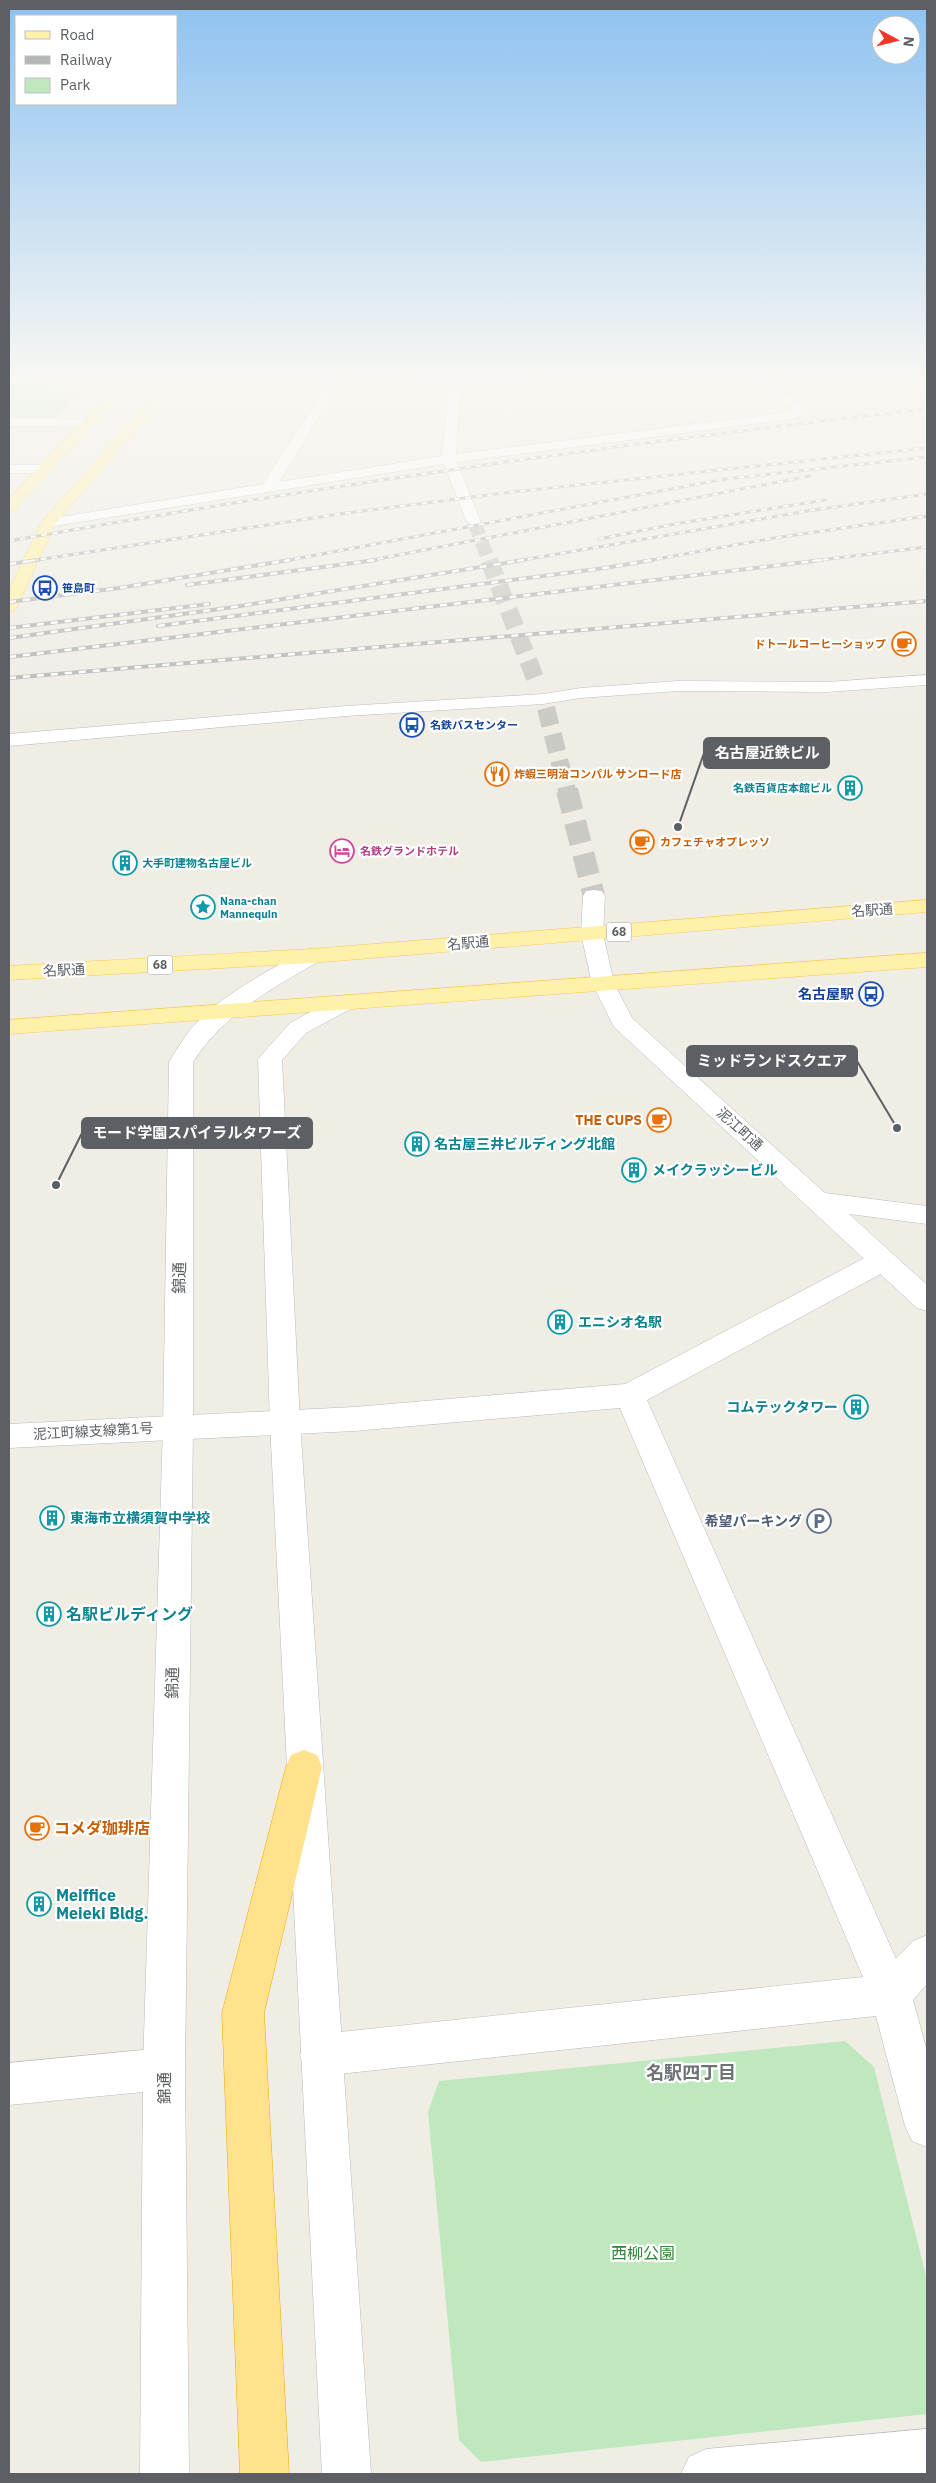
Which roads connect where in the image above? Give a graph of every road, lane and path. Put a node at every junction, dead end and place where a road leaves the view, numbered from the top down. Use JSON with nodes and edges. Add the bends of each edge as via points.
{"nodes":[{"id":1,"x":22,"y":493,"type":"edge"},
{"id":2,"x":75,"y":493,"type":"edge"},
{"id":3,"x":237,"y":493,"type":"edge"},
{"id":4,"x":462,"y":493,"type":"edge"},
{"id":5,"x":9,"y":507,"type":"edge"},
{"id":6,"x":474,"y":522,"type":"tunnel mouth"},
{"id":7,"x":48,"y":523,"type":"junction"},
{"id":8,"x":9,"y":607,"type":"edge"},
{"id":9,"x":927,"y":680,"type":"edge"},
{"id":10,"x":9,"y":740,"type":"edge"},
{"id":11,"x":594,"y":896,"type":"tunnel mouth"},
{"id":12,"x":927,"y":906,"type":"edge"},
{"id":13,"x":592,"y":934,"type":"junction"},
{"id":14,"x":311,"y":956,"type":"junction"},
{"id":15,"x":927,"y":960,"type":"edge"},
{"id":16,"x":9,"y":973,"type":"edge"},
{"id":17,"x":603,"y":982,"type":"junction"},
{"id":18,"x":346,"y":1002,"type":"junction"},
{"id":19,"x":224,"y":1012,"type":"junction"},
{"id":20,"x":9,"y":1027,"type":"edge"},
{"id":21,"x":819,"y":1201,"type":"junction"},
{"id":22,"x":927,"y":1215,"type":"edge"},
{"id":23,"x":882,"y":1261,"type":"junction"},
{"id":24,"x":927,"y":1300,"type":"edge"},
{"id":25,"x":630,"y":1394,"type":"junction"},
{"id":26,"x":285,"y":1422,"type":"junction"},
{"id":27,"x":178,"y":1427,"type":"junction"},
{"id":28,"x":9,"y":1436,"type":"edge"},
{"id":29,"x":304,"y":1767,"type":"junction"},
{"id":30,"x":927,"y":1955,"type":"edge"},
{"id":31,"x":891,"y":1994,"type":"junction"},
{"id":32,"x":321,"y":2055,"type":"junction"},
{"id":33,"x":164,"y":2069,"type":"junction"},
{"id":34,"x":9,"y":2084,"type":"edge"},
{"id":35,"x":927,"y":2126,"type":"edge"},
{"id":36,"x":927,"y":2453,"type":"edge"},
{"id":37,"x":164,"y":2474,"type":"edge"},
{"id":38,"x":264,"y":2474,"type":"edge"},
{"id":39,"x":347,"y":2474,"type":"edge"},
{"id":40,"x":706,"y":2474,"type":"edge"}],
"edges":[{"from":1,"to":5,"type":"main road"},
{"from":2,"to":7,"type":"main road"},
{"from":3,"to":7,"type":"street"},
{"from":4,"to":6,"type":"street"},
{"from":7,"to":8,"type":"main road"},
{"from":9,"to":10,"type":"street","via":[[827,687],[678,686],[581,692],[542,698]]},
{"from":11,"to":13,"type":"street","name":"泥江町通"},
{"from":12,"to":13,"type":"main road","name":"名駅通","number":"68"},
{"from":13,"to":14,"type":"main road","name":"名駅通","number":"68"},
{"from":13,"to":17,"type":"street","name":"泥江町通"},
{"from":14,"to":16,"type":"main road","name":"名駅通","number":"68"},
{"from":14,"to":19,"type":"street","name":"錦通"},
{"from":15,"to":17,"type":"main road"},
{"from":17,"to":18,"type":"main road"},
{"from":17,"to":21,"type":"street","name":"泥江町通","via":[[622,1022]]},
{"from":18,"to":19,"type":"main road"},
{"from":18,"to":26,"type":"street","via":[[298,1028],[270,1059]]},
{"from":19,"to":20,"type":"main road"},
{"from":19,"to":27,"type":"street","name":"錦通","via":[[199,1035],[181,1062]]},
{"from":21,"to":22,"type":"street"},
{"from":21,"to":23,"type":"street","name":"泥江町通"},
{"from":23,"to":24,"type":"street","name":"泥江町通"},
{"from":23,"to":25,"type":"street"},
{"from":25,"to":26,"type":"street","name":"泥江町線支線第1号","via":[[354,1419]]},
{"from":25,"to":31,"type":"street"},
{"from":26,"to":27,"type":"street","name":"泥江町線支線第1号"},
{"from":26,"to":29,"type":"street"},
{"from":27,"to":28,"type":"street","name":"泥江町線支線第1号"},
{"from":27,"to":33,"type":"street","name":"錦通"},
{"from":29,"to":32,"type":"street"},
{"from":29,"to":38,"type":"highway","via":[[243,2013]]},
{"from":30,"to":31,"type":"street"},
{"from":31,"to":32,"type":"street"},
{"from":31,"to":35,"type":"street"},
{"from":32,"to":39,"type":"street"},
{"from":33,"to":34,"type":"street"},
{"from":33,"to":37,"type":"street","name":"錦通"},
{"from":36,"to":40,"type":"street"}]}
